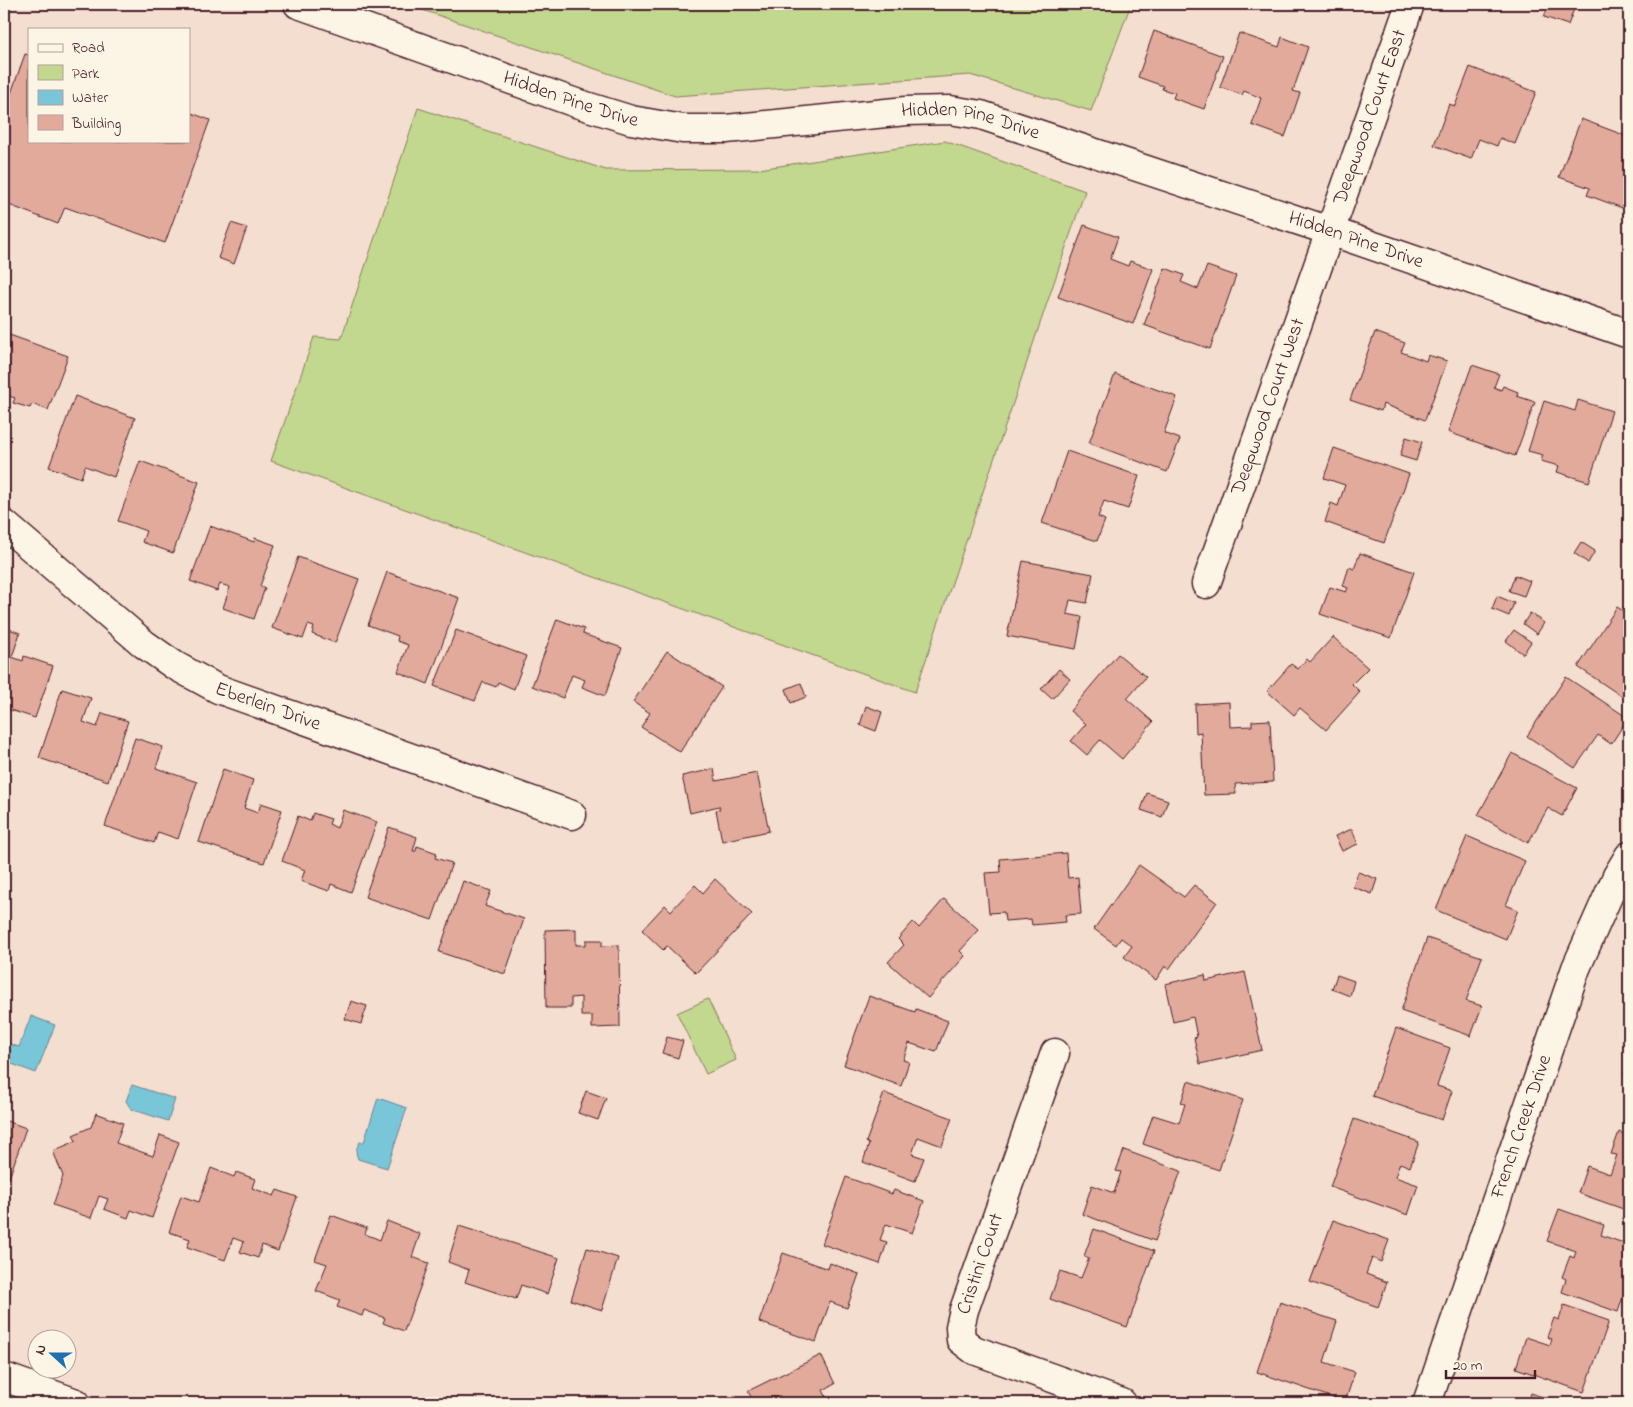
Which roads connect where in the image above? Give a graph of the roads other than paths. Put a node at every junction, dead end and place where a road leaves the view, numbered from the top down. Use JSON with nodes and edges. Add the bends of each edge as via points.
{"nodes":[{"id":1,"x":298,"y":4,"type":"edge"},
{"id":2,"x":1410,"y":4,"type":"edge"},
{"id":3,"x":1330,"y":231,"type":"junction"},
{"id":4,"x":1629,"y":334,"type":"edge"},
{"id":5,"x":4,"y":524,"type":"edge"},
{"id":6,"x":1206,"y":584,"type":"dead end"},
{"id":7,"x":572,"y":815,"type":"dead end"},
{"id":8,"x":1629,"y":856,"type":"edge"},
{"id":9,"x":1055,"y":1053,"type":"dead end"},
{"id":10,"x":4,"y":1377,"type":"edge"},
{"id":11,"x":76,"y":1403,"type":"edge"},
{"id":12,"x":1122,"y":1403,"type":"edge"},
{"id":13,"x":1427,"y":1403,"type":"edge"}],
"edges":[{"from":1,"to":3,"type":"street","name":"Hidden Pine Drive","via":[[631,120],[683,129],[726,129],[906,111],[950,110],[1010,124]]},
{"from":2,"to":3,"type":"street","name":"Deepwood Court East"},
{"from":3,"to":4,"type":"street","name":"Hidden Pine Drive"},
{"from":3,"to":6,"type":"street","name":"Deepwood Court West"},
{"from":5,"to":7,"type":"street","name":"Eberlein Drive","via":[[144,644],[218,689]]},
{"from":8,"to":13,"type":"street","name":"French Creek Drive","via":[[1576,968]]},
{"from":9,"to":12,"type":"street","name":"Cristini Court","via":[[964,1310],[960,1327],[962,1340],[974,1350]]},
{"from":10,"to":11,"type":"street"}]}
